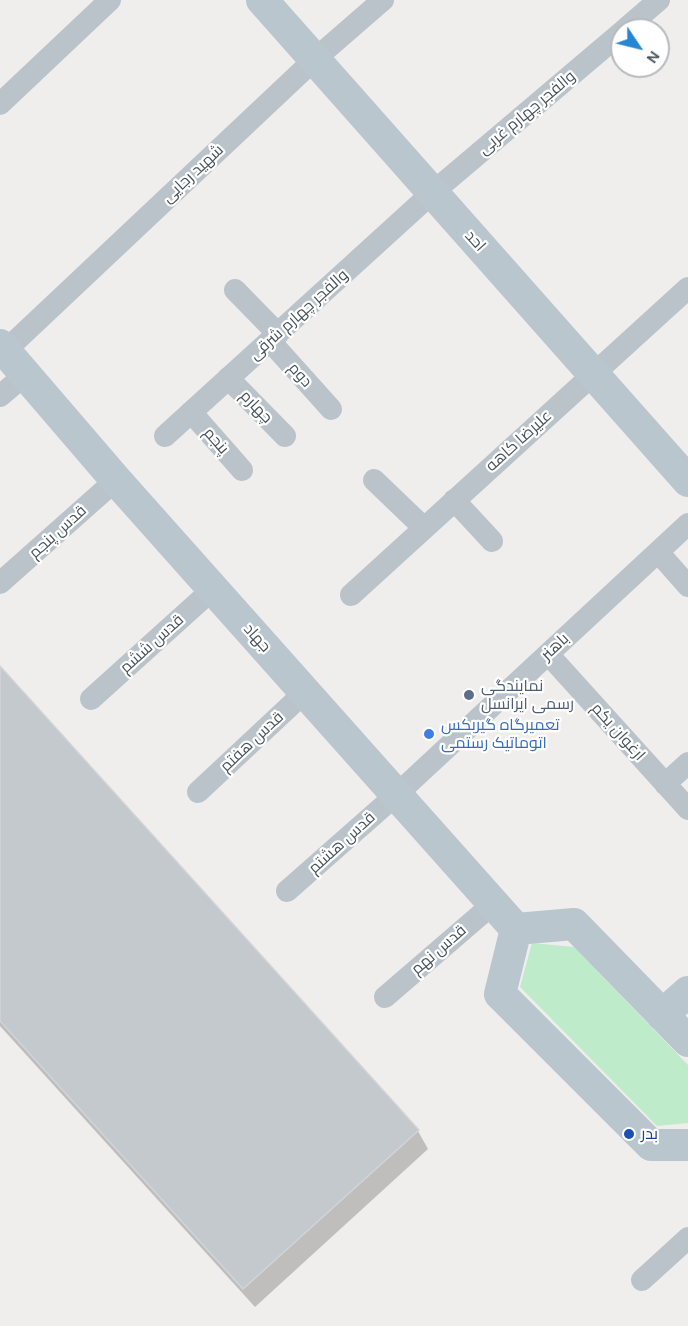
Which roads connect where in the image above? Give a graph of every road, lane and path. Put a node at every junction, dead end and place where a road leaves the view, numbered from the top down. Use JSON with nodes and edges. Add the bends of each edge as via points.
{"nodes":[{"id":1,"x":110,"y":0,"type":"edge"},
{"id":2,"x":262,"y":0,"type":"edge"},
{"id":3,"x":383,"y":0,"type":"edge"},
{"id":4,"x":659,"y":0,"type":"edge"},
{"id":5,"x":638,"y":18,"type":"edge"},
{"id":6,"x":610,"y":42,"type":"edge"},
{"id":7,"x":315,"y":59,"type":"junction"},
{"id":8,"x":0,"y":104,"type":"edge"},
{"id":9,"x":432,"y":193,"type":"junction"},
{"id":10,"x":688,"y":288,"type":"edge"},
{"id":11,"x":235,"y":290,"type":"dead end"},
{"id":12,"x":274,"y":337,"type":"junction"},
{"id":13,"x":2,"y":348,"type":"edge"},
{"id":14,"x":26,"y":374,"type":"junction"},
{"id":15,"x":592,"y":374,"type":"junction"},
{"id":16,"x":228,"y":378,"type":"junction"},
{"id":17,"x":0,"y":396,"type":"edge"},
{"id":18,"x":331,"y":409,"type":"dead end"},
{"id":19,"x":191,"y":412,"type":"junction"},
{"id":20,"x":165,"y":436,"type":"dead end"},
{"id":21,"x":285,"y":436,"type":"dead end"},
{"id":22,"x":242,"y":470,"type":"dead end"},
{"id":23,"x":116,"y":480,"type":"junction"},
{"id":24,"x":374,"y":480,"type":"dead end"},
{"id":25,"x":688,"y":481,"type":"edge"},
{"id":26,"x":454,"y":500,"type":"junction"},
{"id":27,"x":688,"y":524,"type":"edge"},
{"id":28,"x":424,"y":528,"type":"junction"},
{"id":29,"x":492,"y":541,"type":"dead end"},
{"id":30,"x":658,"y":552,"type":"junction"},
{"id":31,"x":0,"y":583,"type":"edge"},
{"id":32,"x":688,"y":586,"type":"edge"},
{"id":33,"x":213,"y":589,"type":"junction"},
{"id":34,"x":351,"y":595,"type":"dead end"},
{"id":35,"x":548,"y":654,"type":"junction"},
{"id":36,"x":305,"y":692,"type":"junction"},
{"id":37,"x":91,"y":699,"type":"dead end"},
{"id":38,"x":688,"y":763,"type":"edge"},
{"id":39,"x":665,"y":784,"type":"junction"},
{"id":40,"x":198,"y":792,"type":"dead end"},
{"id":41,"x":396,"y":795,"type":"junction"},
{"id":42,"x":688,"y":809,"type":"edge"},
{"id":43,"x":287,"y":891,"type":"dead end"},
{"id":44,"x":493,"y":904,"type":"junction"},
{"id":45,"x":516,"y":929,"type":"junction"},
{"id":46,"x":688,"y":992,"type":"edge"},
{"id":47,"x":386,"y":997,"type":"dead end"},
{"id":48,"x":678,"y":1025,"type":"edge"},
{"id":49,"x":688,"y":1145,"type":"edge"},
{"id":50,"x":688,"y":1238,"type":"edge"},
{"id":51,"x":642,"y":1280,"type":"dead end"}],
"edges":[{"from":1,"to":8,"type":"street"},
{"from":2,"to":7,"type":"street","name":"احد"},
{"from":3,"to":7,"type":"street","name":"شهید رجایی"},
{"from":4,"to":5,"type":"street","name":"والفجر چهارم غربی"},
{"from":6,"to":9,"type":"street","name":"والفجر چهارم غربی"},
{"from":7,"to":9,"type":"street","name":"احد"},
{"from":7,"to":13,"type":"street","name":"شهید رجایی"},
{"from":9,"to":12,"type":"street","name":"والفجر چهارم شرقی"},
{"from":9,"to":15,"type":"street","name":"احد"},
{"from":10,"to":15,"type":"street","name":"علیرضا کاهه"},
{"from":11,"to":12,"type":"street","name":"دوم"},
{"from":12,"to":16,"type":"street","name":"والفجر چهارم شرقی"},
{"from":12,"to":18,"type":"street","name":"دوم"},
{"from":13,"to":14,"type":"street","name":"جهاد"},
{"from":14,"to":17,"type":"street"},
{"from":14,"to":23,"type":"street","name":"جهاد"},
{"from":15,"to":25,"type":"street","name":"احد"},
{"from":15,"to":26,"type":"street","name":"علیرضا کاهه"},
{"from":16,"to":19,"type":"street","name":"والفجر چهارم شرقی"},
{"from":16,"to":21,"type":"street","name":"چهارم"},
{"from":19,"to":20,"type":"street","name":"والفجر چهارم شرقی"},
{"from":19,"to":22,"type":"street","name":"پنجم"},
{"from":23,"to":31,"type":"street","name":"قدس پنجم"},
{"from":23,"to":33,"type":"street","name":"جهاد"},
{"from":24,"to":28,"type":"street"},
{"from":26,"to":28,"type":"street","name":"علیرضا کاهه"},
{"from":26,"to":29,"type":"street"},
{"from":27,"to":30,"type":"street","name":"باهنر"},
{"from":28,"to":34,"type":"street","name":"علیرضا کاهه"},
{"from":30,"to":32,"type":"street"},
{"from":30,"to":35,"type":"street","name":"باهنر"},
{"from":33,"to":36,"type":"street","name":"جهاد"},
{"from":33,"to":37,"type":"street","name":"قدس ششم"},
{"from":35,"to":39,"type":"street","name":"ارغوان یکم"},
{"from":35,"to":41,"type":"street","name":"باهنر"},
{"from":36,"to":40,"type":"street","name":"قدس هفتم"},
{"from":36,"to":41,"type":"street","name":"جهاد"},
{"from":38,"to":39,"type":"street"},
{"from":39,"to":42,"type":"street","name":"ارغوان یکم"},
{"from":41,"to":43,"type":"street","name":"قدس هشتم"},
{"from":41,"to":44,"type":"street","name":"جهاد"},
{"from":44,"to":45,"type":"street","name":"جهاد"},
{"from":44,"to":47,"type":"street","name":"قدس نهم"},
{"from":45,"to":48,"type":"street","via":[[574,924]]},
{"from":45,"to":49,"type":"street","via":[[500,994],[651,1145]]},
{"from":46,"to":48,"type":"street"},
{"from":50,"to":51,"type":"street"}]}
